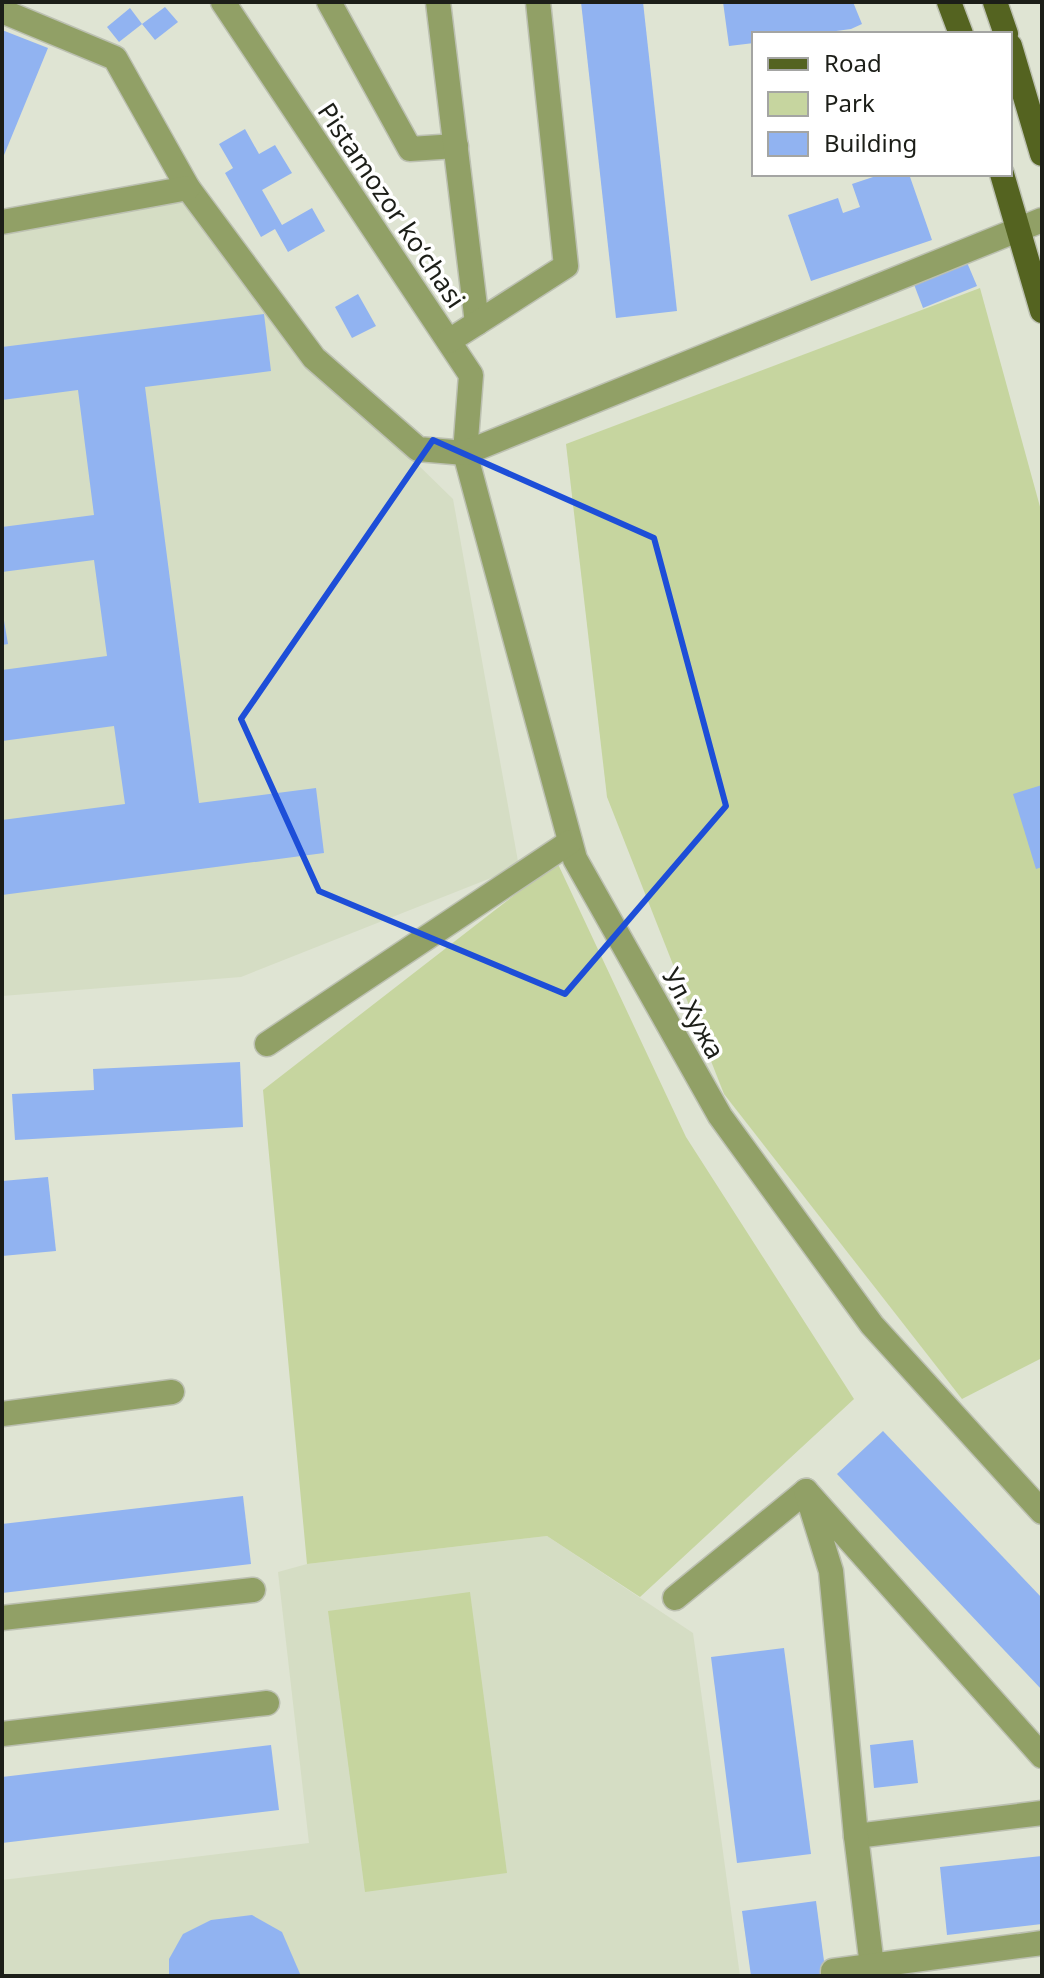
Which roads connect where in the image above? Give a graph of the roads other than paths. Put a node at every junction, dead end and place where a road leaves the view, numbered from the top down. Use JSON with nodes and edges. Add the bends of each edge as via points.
{"nodes":[{"id":1,"x":223,"y":2,"type":"edge"},
{"id":2,"x":329,"y":2,"type":"edge"},
{"id":3,"x":438,"y":2,"type":"edge"},
{"id":4,"x":538,"y":2,"type":"edge"},
{"id":5,"x":949,"y":2,"type":"edge"},
{"id":6,"x":995,"y":2,"type":"edge"},
{"id":7,"x":2,"y":11,"type":"edge"},
{"id":8,"x":960,"y":32,"type":"edge"},
{"id":9,"x":1005,"y":32,"type":"edge"},
{"id":10,"x":1012,"y":53,"type":"edge"},
{"id":11,"x":456,"y":146,"type":"junction"},
{"id":12,"x":1042,"y":154,"type":"edge"},
{"id":13,"x":1003,"y":176,"type":"edge"},
{"id":14,"x":188,"y":188,"type":"junction"},
{"id":15,"x":1042,"y":220,"type":"edge"},
{"id":16,"x":2,"y":222,"type":"edge"},
{"id":17,"x":1018,"y":229,"type":"junction"},
{"id":18,"x":1042,"y":311,"type":"edge"},
{"id":19,"x":477,"y":323,"type":"junction"},
{"id":20,"x":449,"y":341,"type":"junction"},
{"id":21,"x":465,"y":453,"type":"junction"},
{"id":22,"x":570,"y":842,"type":"junction"},
{"id":23,"x":267,"y":1044,"type":"dead end"},
{"id":24,"x":172,"y":1392,"type":"dead end"},
{"id":25,"x":2,"y":1414,"type":"edge"},
{"id":26,"x":806,"y":1491,"type":"junction"},
{"id":27,"x":1042,"y":1512,"type":"edge"},
{"id":28,"x":253,"y":1590,"type":"dead end"},
{"id":29,"x":675,"y":1598,"type":"dead end"},
{"id":30,"x":2,"y":1618,"type":"edge"},
{"id":31,"x":267,"y":1703,"type":"dead end"},
{"id":32,"x":2,"y":1734,"type":"edge"},
{"id":33,"x":1042,"y":1756,"type":"edge"},
{"id":34,"x":1042,"y":1813,"type":"edge"},
{"id":35,"x":856,"y":1836,"type":"junction"},
{"id":36,"x":1042,"y":1943,"type":"edge"},
{"id":37,"x":872,"y":1966,"type":"junction"},
{"id":38,"x":833,"y":1976,"type":"edge"}],
"edges":[{"from":1,"to":20,"type":"street","name":"Pistamozor koʻchasi"},
{"from":2,"to":11,"type":"street","via":[[410,149]]},
{"from":3,"to":11,"type":"street"},
{"from":4,"to":19,"type":"street","via":[[566,266]]},
{"from":5,"to":8,"type":"main road"},
{"from":6,"to":9,"type":"main road"},
{"from":7,"to":14,"type":"street","via":[[115,58]]},
{"from":10,"to":12,"type":"main road"},
{"from":11,"to":19,"type":"street"},
{"from":13,"to":17,"type":"main road"},
{"from":14,"to":16,"type":"street"},
{"from":14,"to":21,"type":"street","via":[[314,358],[418,449]]},
{"from":15,"to":17,"type":"street"},
{"from":17,"to":18,"type":"main road"},
{"from":17,"to":21,"type":"street"},
{"from":19,"to":20,"type":"street"},
{"from":20,"to":21,"type":"street","name":"Pistamozor koʻchasi","via":[[471,375]]},
{"from":21,"to":22,"type":"street","name":"Ул.Хужа"},
{"from":22,"to":23,"type":"street"},
{"from":22,"to":27,"type":"street","name":"Ул.Хужа","via":[[720,1116],[872,1325]]},
{"from":24,"to":25,"type":"street"},
{"from":26,"to":29,"type":"street"},
{"from":26,"to":33,"type":"street"},
{"from":26,"to":35,"type":"street","via":[[831,1571]]},
{"from":28,"to":30,"type":"street"},
{"from":31,"to":32,"type":"street"},
{"from":34,"to":35,"type":"street"},
{"from":35,"to":37,"type":"street"},
{"from":36,"to":37,"type":"street"},
{"from":37,"to":38,"type":"street","via":[[833,1971]]}]}
